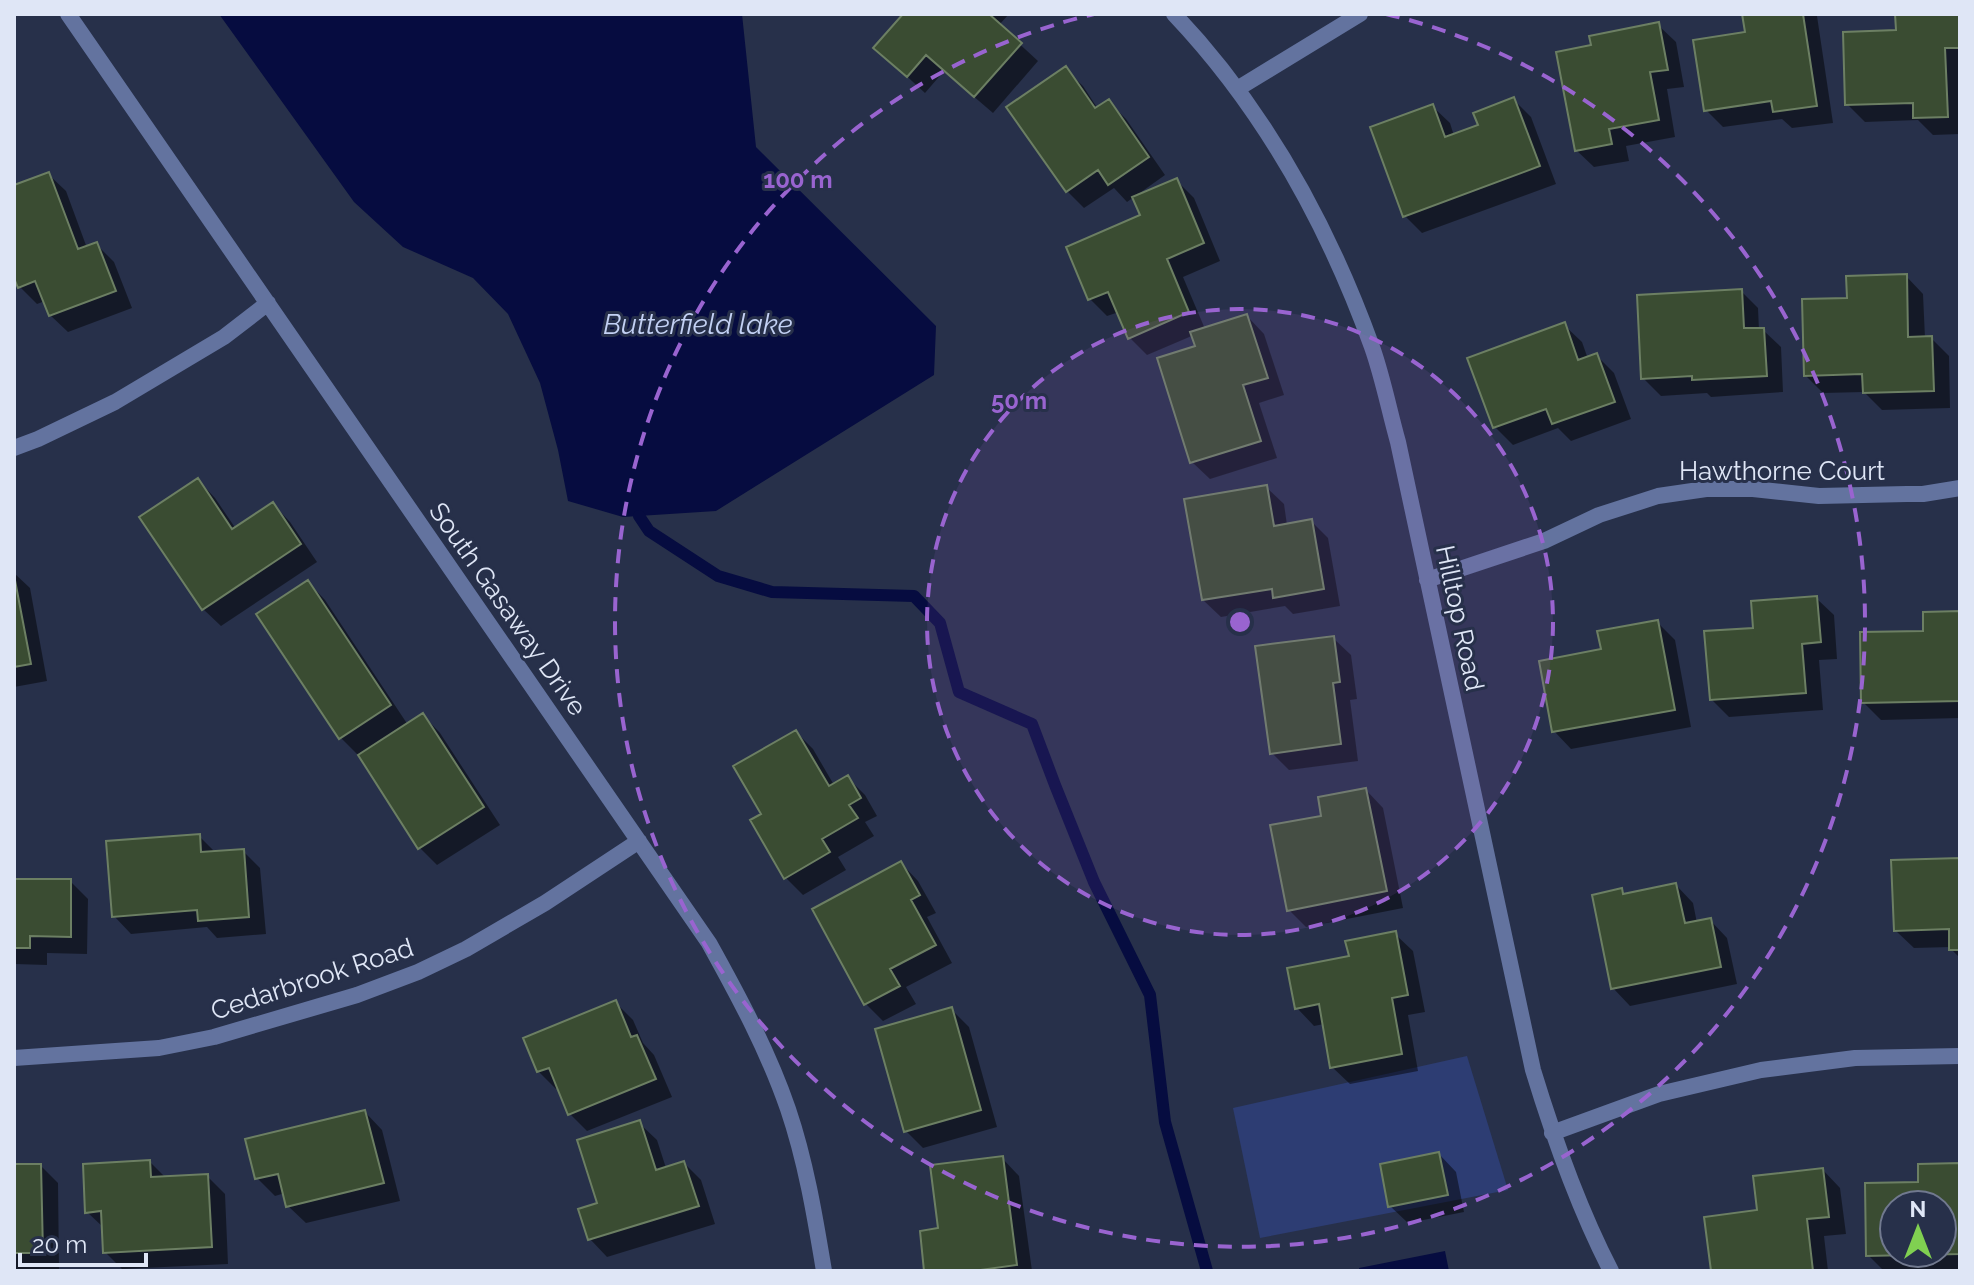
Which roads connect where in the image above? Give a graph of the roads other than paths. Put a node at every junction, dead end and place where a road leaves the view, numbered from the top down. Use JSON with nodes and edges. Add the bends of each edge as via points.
{"nodes":[{"id":1,"x":68,"y":14,"type":"edge"},
{"id":2,"x":1174,"y":14,"type":"edge"},
{"id":3,"x":1360,"y":14,"type":"edge"},
{"id":4,"x":1237,"y":89,"type":"junction"},
{"id":5,"x":268,"y":303,"type":"junction"},
{"id":6,"x":14,"y":448,"type":"edge"},
{"id":7,"x":1960,"y":488,"type":"edge"},
{"id":8,"x":1427,"y":580,"type":"junction"},
{"id":9,"x":639,"y":841,"type":"junction"},
{"id":10,"x":1960,"y":1056,"type":"edge"},
{"id":11,"x":14,"y":1058,"type":"edge"},
{"id":12,"x":1552,"y":1133,"type":"junction"},
{"id":13,"x":824,"y":1271,"type":"edge"},
{"id":14,"x":1611,"y":1271,"type":"edge"}],
"edges":[{"from":1,"to":5,"type":"street","name":"South Gasaway Drive"},
{"from":2,"to":4,"type":"street","name":"Hilltop Road"},
{"from":3,"to":4,"type":"street"},
{"from":4,"to":8,"type":"street","name":"Hilltop Road","via":[[1291,168],[1335,253],[1373,350]]},
{"from":5,"to":6,"type":"street","via":[[224,337],[115,402]]},
{"from":5,"to":9,"type":"street","name":"South Gasaway Drive"},
{"from":7,"to":8,"type":"street","name":"Hawthorne Court","via":[[1819,496],[1706,489],[1658,496]]},
{"from":8,"to":12,"type":"street","name":"Hilltop Road","via":[[1533,1070]]},
{"from":9,"to":11,"type":"street","name":"Cedarbrook Road","via":[[466,949],[357,995],[159,1048]]},
{"from":9,"to":13,"type":"street","name":"South Gasaway Drive","via":[[709,943],[752,1020],[788,1110],[814,1204]]},
{"from":10,"to":12,"type":"street","via":[[1855,1058],[1761,1070],[1659,1094]]},
{"from":12,"to":14,"type":"street","name":"Hilltop Road"}]}
